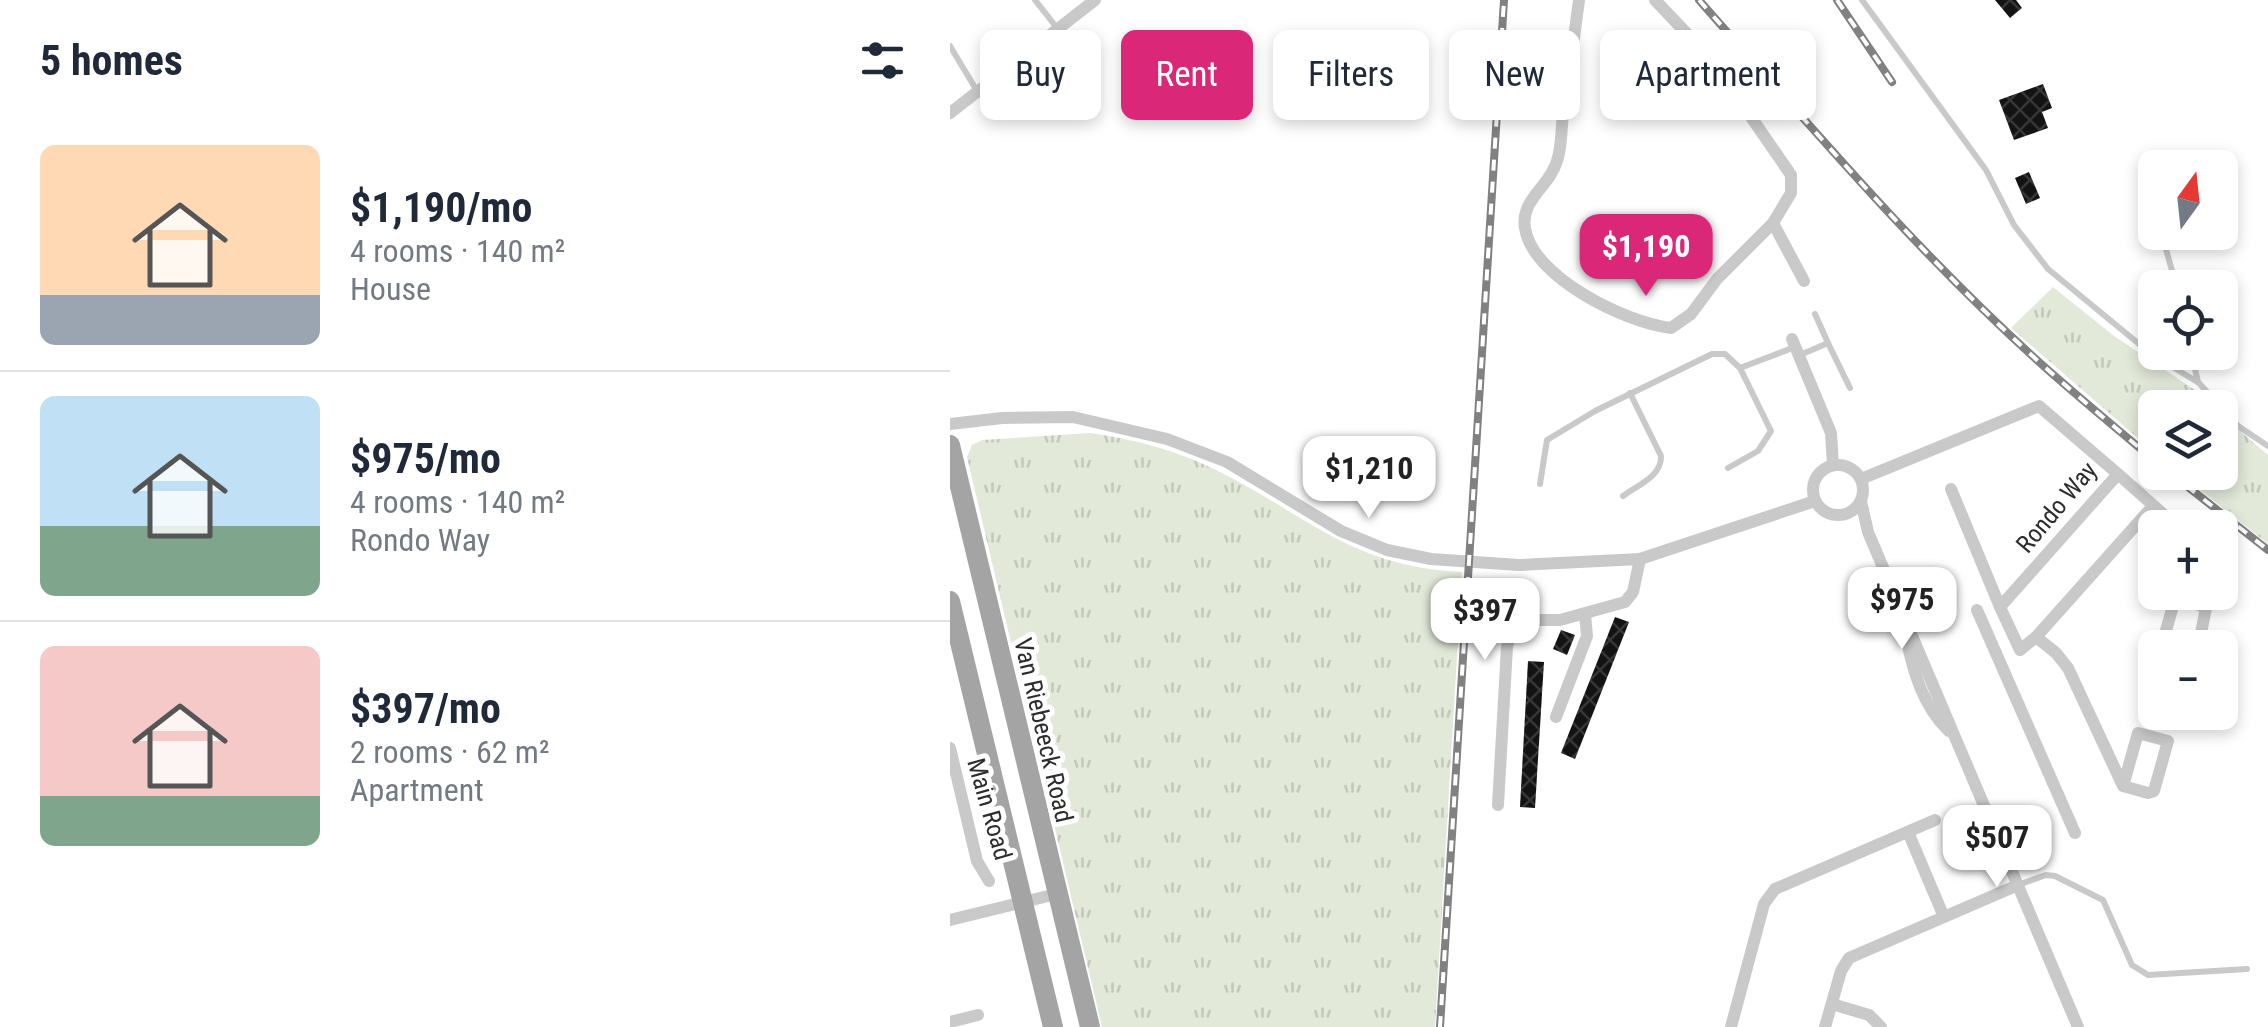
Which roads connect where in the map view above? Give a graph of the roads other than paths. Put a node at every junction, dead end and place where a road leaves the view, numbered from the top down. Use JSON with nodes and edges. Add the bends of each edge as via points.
{"nodes":[{"id":1,"x":1036,"y":0,"type":"edge"},
{"id":2,"x":1095,"y":0,"type":"edge"},
{"id":3,"x":1579,"y":0,"type":"edge"},
{"id":4,"x":1655,"y":0,"type":"edge"},
{"id":5,"x":1862,"y":0,"type":"edge"},
{"id":6,"x":1058,"y":29,"type":"junction"},
{"id":7,"x":950,"y":46,"type":"edge"},
{"id":8,"x":978,"y":92,"type":"junction"},
{"id":9,"x":950,"y":113,"type":"edge"},
{"id":10,"x":1773,"y":223,"type":"junction"},
{"id":11,"x":1804,"y":281,"type":"dead end"},
{"id":12,"x":1815,"y":314,"type":"dead end"},
{"id":13,"x":1828,"y":343,"type":"junction"},
{"id":14,"x":1796,"y":347,"type":"junction"},
{"id":15,"x":1740,"y":368,"type":"junction"},
{"id":16,"x":2195,"y":370,"type":"edge"},
{"id":17,"x":2199,"y":383,"type":"junction"},
{"id":18,"x":1850,"y":388,"type":"dead end"},
{"id":19,"x":1630,"y":393,"type":"junction"},
{"id":20,"x":950,"y":424,"type":"edge"},
{"id":21,"x":950,"y":445,"type":"edge"},
{"id":22,"x":2268,"y":446,"type":"edge"},
{"id":23,"x":1834,"y":466,"type":"junction"},
{"id":24,"x":1728,"y":468,"type":"dead end"},
{"id":25,"x":2118,"y":474,"type":"junction"},
{"id":26,"x":1861,"y":480,"type":"junction"},
{"id":27,"x":1540,"y":484,"type":"dead end"},
{"id":28,"x":1951,"y":488,"type":"dead end"},
{"id":29,"x":1623,"y":496,"type":"dead end"},
{"id":30,"x":1861,"y":500,"type":"junction"},
{"id":31,"x":1815,"y":501,"type":"junction"},
{"id":32,"x":2153,"y":506,"type":"junction"},
{"id":33,"x":2158,"y":510,"type":"edge"},
{"id":34,"x":1846,"y":514,"type":"junction"},
{"id":35,"x":1868,"y":532,"type":"junction"},
{"id":36,"x":1640,"y":559,"type":"junction"},
{"id":37,"x":950,"y":601,"type":"edge"},
{"id":38,"x":2000,"y":607,"type":"junction"},
{"id":39,"x":1977,"y":610,"type":"dead end"},
{"id":40,"x":1584,"y":614,"type":"junction"},
{"id":41,"x":2036,"y":638,"type":"junction"},
{"id":42,"x":2020,"y":650,"type":"junction"},
{"id":43,"x":1999,"y":660,"type":"junction"},
{"id":44,"x":1556,"y":717,"type":"dead end"},
{"id":45,"x":950,"y":748,"type":"edge"},
{"id":46,"x":2123,"y":786,"type":"junction"},
{"id":47,"x":1498,"y":806,"type":"dead end"},
{"id":48,"x":1935,"y":820,"type":"dead end"},
{"id":49,"x":1908,"y":832,"type":"junction"},
{"id":50,"x":2075,"y":833,"type":"dead end"},
{"id":51,"x":989,"y":881,"type":"dead end"},
{"id":52,"x":2018,"y":885,"type":"junction"},
{"id":53,"x":1056,"y":894,"type":"junction"},
{"id":54,"x":1023,"y":903,"type":"junction"},
{"id":55,"x":1944,"y":916,"type":"junction"},
{"id":56,"x":950,"y":920,"type":"edge"},
{"id":57,"x":2247,"y":969,"type":"dead end"},
{"id":58,"x":1832,"y":1004,"type":"junction"},
{"id":59,"x":978,"y":1014,"type":"dead end"},
{"id":60,"x":950,"y":1024,"type":"edge"},
{"id":61,"x":1053,"y":1027,"type":"edge"},
{"id":62,"x":1090,"y":1027,"type":"edge"},
{"id":63,"x":1731,"y":1027,"type":"edge"},
{"id":64,"x":1825,"y":1027,"type":"edge"},
{"id":65,"x":1881,"y":1027,"type":"edge"},
{"id":66,"x":2078,"y":1027,"type":"edge"}],
"edges":[{"from":1,"to":6,"type":"lane"},
{"from":2,"to":6,"type":"street"},
{"from":3,"to":10,"type":"street","via":[[1558,158],[1524,221],[1530,243],[1549,266],[1584,298],[1671,328],[1686,320]]},
{"from":4,"to":10,"type":"street","via":[[1711,59],[1791,175],[1791,193]]},
{"from":5,"to":17,"type":"lane","via":[[1986,170],[2014,225],[2048,269],[2102,317]]},
{"from":6,"to":8,"type":"street"},
{"from":7,"to":8,"type":"lane"},
{"from":8,"to":9,"type":"street"},
{"from":10,"to":11,"type":"street"},
{"from":12,"to":13,"type":"lane"},
{"from":13,"to":14,"type":"lane"},
{"from":13,"to":18,"type":"lane"},
{"from":14,"to":15,"type":"lane"},
{"from":14,"to":23,"type":"street","via":[[1831,432]]},
{"from":15,"to":19,"type":"lane","via":[[1725,354],[1712,354]]},
{"from":15,"to":24,"type":"lane","via":[[1771,431],[1758,451]]},
{"from":16,"to":17,"type":"lane"},
{"from":17,"to":22,"type":"lane","via":[[2238,426]]},
{"from":19,"to":27,"type":"lane","via":[[1551,436]]},
{"from":19,"to":29,"type":"lane","via":[[1662,464]]},
{"from":20,"to":36,"type":"street","via":[[1073,417],[1167,439],[1226,462],[1341,531],[1404,554],[1519,565]]},
{"from":21,"to":53,"type":"main road","name":"Van Riebeeck Road"},
{"from":23,"to":26,"type":"street","via":[[1852,469]]},
{"from":23,"to":31,"type":"street","via":[[1817,476]]},
{"from":25,"to":26,"type":"street","name":"Rondo Way","via":[[2040,406]]},
{"from":25,"to":32,"type":"street"},
{"from":25,"to":38,"type":"street","name":"Rondo Way"},
{"from":26,"to":30,"type":"street"},
{"from":28,"to":38,"type":"street","name":"Rondo Way"},
{"from":30,"to":34,"type":"street"},
{"from":30,"to":35,"type":"street"},
{"from":31,"to":34,"type":"street","via":[[1830,514]]},
{"from":31,"to":36,"type":"street"},
{"from":32,"to":33,"type":"street"},
{"from":32,"to":41,"type":"street"},
{"from":34,"to":35,"type":"street"},
{"from":35,"to":52,"type":"street"},
{"from":36,"to":40,"type":"street","via":[[1630,598]]},
{"from":37,"to":54,"type":"main road"},
{"from":38,"to":42,"type":"street"},
{"from":39,"to":43,"type":"street"},
{"from":40,"to":44,"type":"street","via":[[1587,636]]},
{"from":40,"to":47,"type":"street","via":[[1519,620],[1510,629]]},
{"from":41,"to":42,"type":"street"},
{"from":41,"to":46,"type":"street","via":[[2068,668]]},
{"from":42,"to":43,"type":"street"},
{"from":43,"to":50,"type":"street"},
{"from":45,"to":51,"type":"street","name":"Main Road","via":[[977,861]]},
{"from":46,"to":46,"type":"street","via":[[2152,792],[2168,741],[2138,734]]},
{"from":48,"to":49,"type":"street"},
{"from":49,"to":55,"type":"street"},
{"from":49,"to":63,"type":"street","via":[[1768,896]]},
{"from":52,"to":55,"type":"street"},
{"from":52,"to":57,"type":"lane","via":[[2055,876],[2102,900],[2138,971]]},
{"from":52,"to":66,"type":"street"},
{"from":53,"to":54,"type":"street"},
{"from":53,"to":62,"type":"main road","name":"Van Riebeeck Road"},
{"from":54,"to":56,"type":"street"},
{"from":54,"to":61,"type":"main road"},
{"from":55,"to":58,"type":"street","via":[[1849,958]]},
{"from":58,"to":64,"type":"street"},
{"from":58,"to":65,"type":"street","via":[[1870,1015]]},
{"from":59,"to":60,"type":"street"}]}
